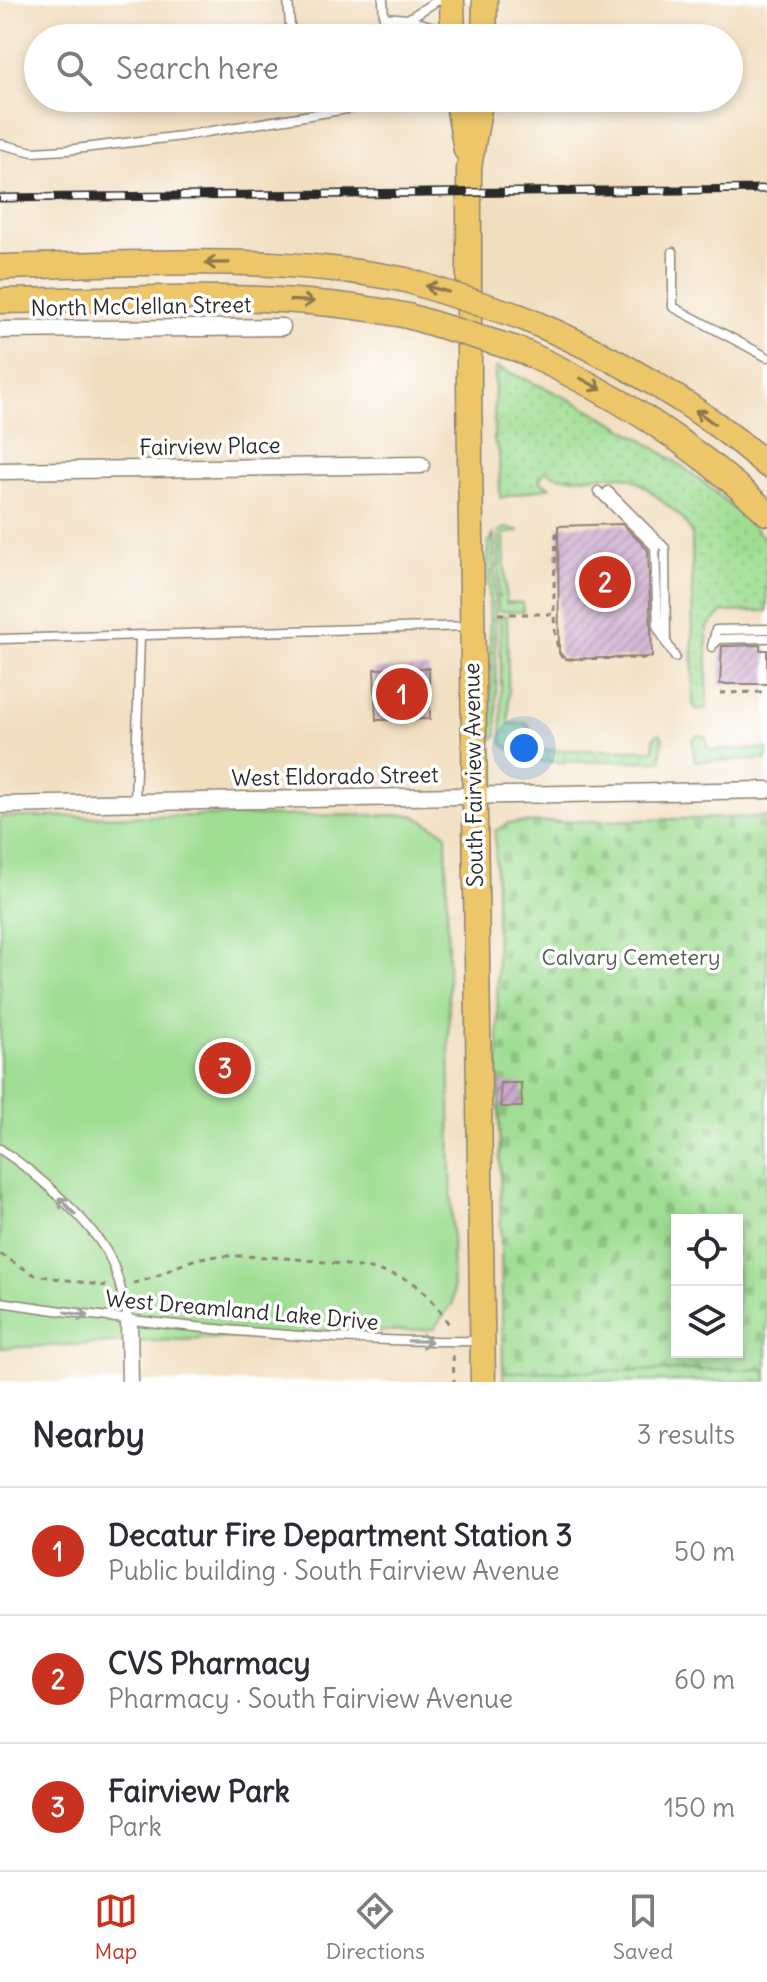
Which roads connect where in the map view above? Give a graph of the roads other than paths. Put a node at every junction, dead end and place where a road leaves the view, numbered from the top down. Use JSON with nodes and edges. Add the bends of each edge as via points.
{"nodes":[{"id":1,"x":288,"y":0,"type":"edge"},
{"id":2,"x":383,"y":0,"type":"edge"},
{"id":3,"x":438,"y":0,"type":"edge"},
{"id":4,"x":452,"y":0,"type":"edge"},
{"id":5,"x":485,"y":0,"type":"edge"},
{"id":6,"x":384,"y":17,"type":"junction"},
{"id":7,"x":408,"y":19,"type":"junction"},
{"id":8,"x":290,"y":24,"type":"edge"},
{"id":9,"x":384,"y":24,"type":"edge"},
{"id":10,"x":421,"y":24,"type":"edge"},
{"id":11,"x":453,"y":24,"type":"edge"},
{"id":12,"x":484,"y":24,"type":"edge"},
{"id":13,"x":329,"y":112,"type":"edge"},
{"id":14,"x":459,"y":112,"type":"edge"},
{"id":15,"x":479,"y":112,"type":"edge"},
{"id":16,"x":0,"y":144,"type":"edge"},
{"id":17,"x":469,"y":168,"type":"junction"},
{"id":18,"x":673,"y":252,"type":"dead end"},
{"id":19,"x":0,"y":267,"type":"edge"},
{"id":20,"x":0,"y":301,"type":"edge"},
{"id":21,"x":282,"y":327,"type":"dead end"},
{"id":22,"x":0,"y":330,"type":"edge"},
{"id":23,"x":767,"y":357,"type":"edge"},
{"id":24,"x":421,"y":465,"type":"dead end"},
{"id":25,"x":767,"y":465,"type":"edge"},
{"id":26,"x":0,"y":471,"type":"edge"},
{"id":27,"x":598,"y":491,"type":"dead end"},
{"id":28,"x":608,"y":491,"type":"dead end"},
{"id":29,"x":767,"y":513,"type":"edge"},
{"id":30,"x":471,"y":626,"type":"junction"},
{"id":31,"x":767,"y":629,"type":"edge"},
{"id":32,"x":140,"y":636,"type":"junction"},
{"id":33,"x":767,"y":638,"type":"edge"},
{"id":34,"x":0,"y":639,"type":"edge"},
{"id":35,"x":666,"y":644,"type":"junction"},
{"id":36,"x":675,"y":657,"type":"dead end"},
{"id":37,"x":767,"y":790,"type":"edge"},
{"id":38,"x":473,"y":795,"type":"junction"},
{"id":39,"x":135,"y":803,"type":"junction"},
{"id":40,"x":0,"y":805,"type":"edge"},
{"id":41,"x":0,"y":1149,"type":"edge"},
{"id":42,"x":0,"y":1302,"type":"edge"},
{"id":43,"x":129,"y":1322,"type":"junction"},
{"id":44,"x":482,"y":1341,"type":"junction"},
{"id":45,"x":130,"y":1382,"type":"edge"},
{"id":46,"x":483,"y":1382,"type":"edge"}],
"edges":[{"from":1,"to":8,"type":"lane"},
{"from":2,"to":6,"type":"lane"},
{"from":3,"to":7,"type":"lane"},
{"from":4,"to":11,"type":"main road"},
{"from":5,"to":12,"type":"main road"},
{"from":6,"to":7,"type":"lane"},
{"from":6,"to":9,"type":"lane"},
{"from":7,"to":10,"type":"lane"},
{"from":13,"to":16,"type":"lane","via":[[182,136],[33,152]]},
{"from":14,"to":17,"type":"main road","name":"South Fairview Avenue"},
{"from":15,"to":17,"type":"main road","name":"South Fairview Avenue"},
{"from":17,"to":30,"type":"main road","name":"South Fairview Avenue"},
{"from":18,"to":23,"type":"lane","via":[[673,307]]},
{"from":25,"to":19,"type":"main road","one_way":true,"bridge":true,"via":[[659,385],[610,357],[521,317],[406,280],[320,266],[243,263]]},
{"from":20,"to":29,"type":"main road","one_way":true,"bridge":true,"via":[[265,299],[326,302],[408,316],[520,350],[574,374],[662,426]]},
{"from":21,"to":22,"type":"street","name":"North McClellan Street"},
{"from":24,"to":26,"type":"street","name":"Fairview Place"},
{"from":27,"to":35,"type":"lane","via":[[655,547],[658,628]]},
{"from":28,"to":35,"type":"lane","via":[[665,548]]},
{"from":30,"to":32,"type":"lane"},
{"from":30,"to":38,"type":"main road","name":"South Fairview Avenue"},
{"from":31,"to":33,"type":"lane","via":[[716,630],[712,647],[719,639]]},
{"from":32,"to":34,"type":"lane"},
{"from":32,"to":39,"type":"lane"},
{"from":35,"to":36,"type":"lane"},
{"from":37,"to":38,"type":"street","name":"West Eldorado Street"},
{"from":38,"to":39,"type":"street","name":"West Eldorado Street"},
{"from":38,"to":44,"type":"main road","name":"South Fairview Avenue"},
{"from":39,"to":40,"type":"street","name":"West Eldorado Street"},
{"from":43,"to":41,"type":"lane","one_way":true,"via":[[111,1260],[33,1170]]},
{"from":42,"to":43,"type":"lane","name":"West Dreamland Lake Drive","one_way":true},
{"from":43,"to":44,"type":"lane","name":"West Dreamland Lake Drive","one_way":true,"via":[[313,1338]]},
{"from":43,"to":45,"type":"street"},
{"from":44,"to":46,"type":"main road","name":"South Fairview Avenue"}]}
